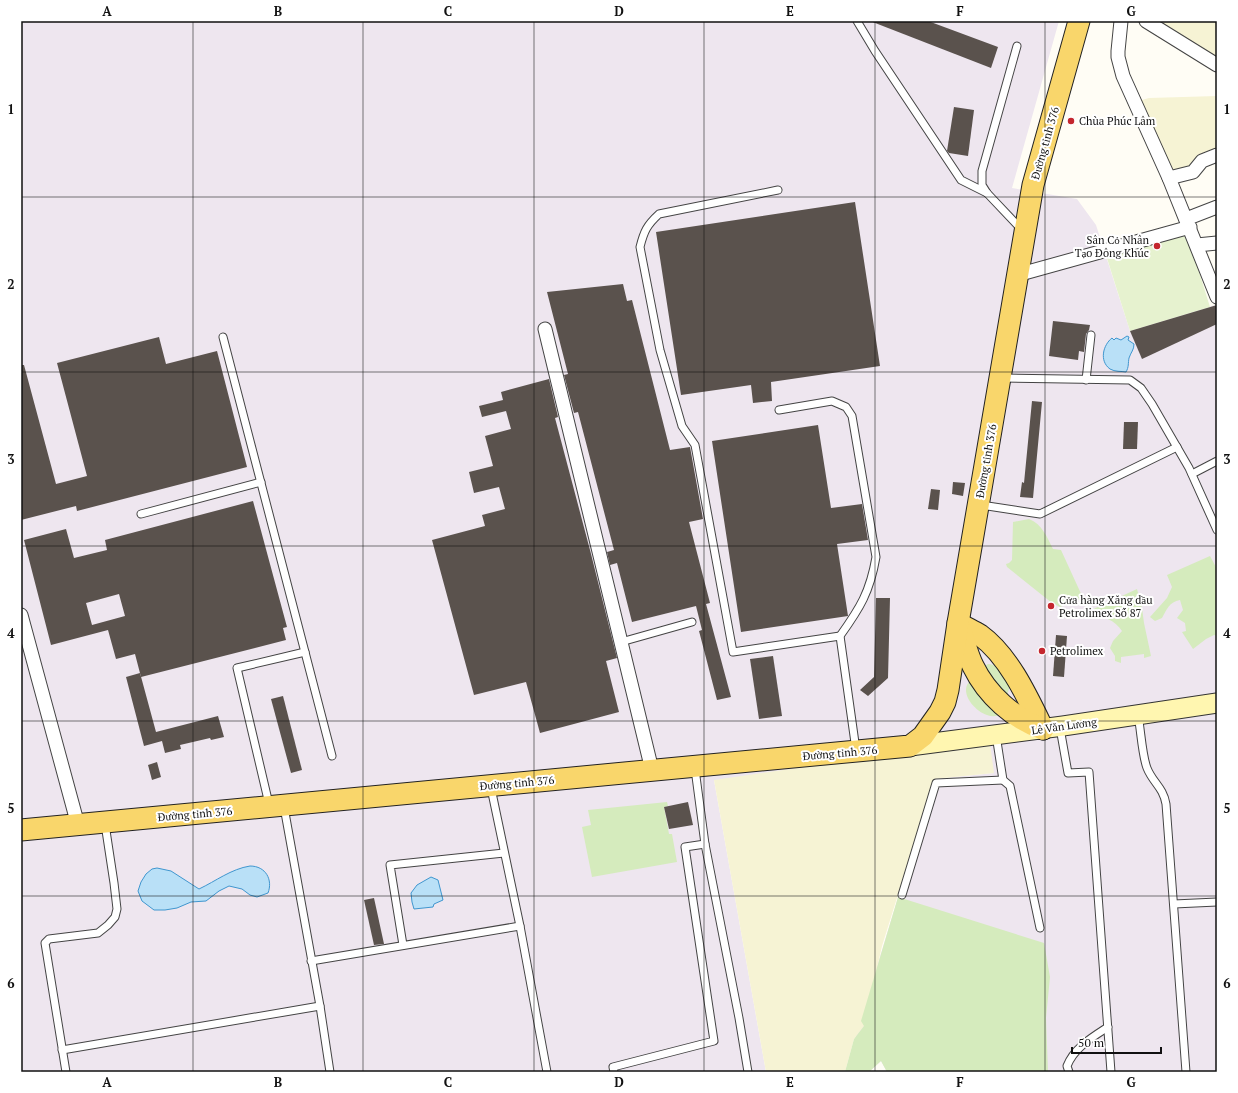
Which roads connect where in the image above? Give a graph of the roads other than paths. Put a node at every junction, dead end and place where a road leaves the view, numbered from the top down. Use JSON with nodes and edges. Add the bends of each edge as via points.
{"nodes":[{"id":1,"x":856,"y":21,"type":"edge"},
{"id":2,"x":1079,"y":21,"type":"edge"},
{"id":3,"x":1121,"y":21,"type":"edge"},
{"id":4,"x":1146,"y":21,"type":"edge"},
{"id":5,"x":1017,"y":46,"type":"dead end"},
{"id":6,"x":1217,"y":65,"type":"edge"},
{"id":7,"x":1217,"y":155,"type":"edge"},
{"id":8,"x":1169,"y":178,"type":"junction"},
{"id":9,"x":778,"y":190,"type":"dead end"},
{"id":10,"x":987,"y":193,"type":"junction"},
{"id":11,"x":1217,"y":207,"type":"edge"},
{"id":12,"x":1188,"y":223,"type":"junction"},
{"id":13,"x":1025,"y":233,"type":"junction"},
{"id":14,"x":1217,"y":243,"type":"edge"},
{"id":15,"x":1197,"y":245,"type":"junction"},
{"id":16,"x":1018,"y":275,"type":"junction"},
{"id":17,"x":1217,"y":297,"type":"edge"},
{"id":18,"x":545,"y":329,"type":"dead end"},
{"id":19,"x":1092,"y":334,"type":"dead end"},
{"id":20,"x":223,"y":337,"type":"dead end"},
{"id":21,"x":1000,"y":378,"type":"junction"},
{"id":22,"x":1086,"y":380,"type":"junction"},
{"id":23,"x":779,"y":410,"type":"dead end"},
{"id":24,"x":1178,"y":448,"type":"junction"},
{"id":25,"x":1217,"y":461,"type":"edge"},
{"id":26,"x":1192,"y":474,"type":"junction"},
{"id":27,"x":261,"y":482,"type":"junction"},
{"id":28,"x":979,"y":505,"type":"junction"},
{"id":29,"x":141,"y":514,"type":"dead end"},
{"id":30,"x":1217,"y":530,"type":"edge"},
{"id":31,"x":21,"y":615,"type":"edge"},
{"id":32,"x":692,"y":622,"type":"dead end"},
{"id":33,"x":958,"y":623,"type":"junction"},
{"id":34,"x":840,"y":636,"type":"junction"},
{"id":35,"x":621,"y":642,"type":"junction"},
{"id":36,"x":305,"y":652,"type":"junction"},
{"id":37,"x":1217,"y":704,"type":"edge"},
{"id":38,"x":1138,"y":715,"type":"junction"},
{"id":39,"x":1052,"y":727,"type":"junction"},
{"id":40,"x":996,"y":735,"type":"junction"},
{"id":41,"x":910,"y":746,"type":"junction"},
{"id":42,"x":856,"y":751,"type":"junction"},
{"id":43,"x":332,"y":756,"type":"dead end"},
{"id":44,"x":694,"y":766,"type":"junction"},
{"id":45,"x":652,"y":770,"type":"junction"},
{"id":46,"x":1003,"y":780,"type":"junction"},
{"id":47,"x":490,"y":786,"type":"junction"},
{"id":48,"x":276,"y":806,"type":"junction"},
{"id":49,"x":105,"y":822,"type":"junction"},
{"id":50,"x":78,"y":825,"type":"junction"},
{"id":51,"x":21,"y":830,"type":"edge"},
{"id":52,"x":705,"y":844,"type":"junction"},
{"id":53,"x":504,"y":853,"type":"junction"},
{"id":54,"x":902,"y":895,"type":"dead end"},
{"id":55,"x":1217,"y":902,"type":"edge"},
{"id":56,"x":1174,"y":904,"type":"junction"},
{"id":57,"x":520,"y":926,"type":"junction"},
{"id":58,"x":1040,"y":928,"type":"dead end"},
{"id":59,"x":403,"y":945,"type":"junction"},
{"id":60,"x":312,"y":961,"type":"junction"},
{"id":61,"x":320,"y":1006,"type":"junction"},
{"id":62,"x":1108,"y":1027,"type":"junction"},
{"id":63,"x":62,"y":1050,"type":"junction"},
{"id":64,"x":1110,"y":1064,"type":"junction"},
{"id":65,"x":66,"y":1072,"type":"edge"},
{"id":66,"x":330,"y":1072,"type":"edge"},
{"id":67,"x":547,"y":1072,"type":"edge"},
{"id":68,"x":614,"y":1072,"type":"edge"},
{"id":69,"x":748,"y":1072,"type":"edge"},
{"id":70,"x":1069,"y":1072,"type":"edge"},
{"id":71,"x":1107,"y":1072,"type":"edge"},
{"id":72,"x":1111,"y":1072,"type":"edge"},
{"id":73,"x":1186,"y":1072,"type":"edge"}],
"edges":[{"from":1,"to":10,"type":"lane","via":[[961,180]]},
{"from":2,"to":13,"type":"main road","name":"Đường tỉnh 376","via":[[1033,185]]},
{"from":3,"to":8,"type":"street","via":[[1118,57],[1123,76]]},
{"from":4,"to":6,"type":"street"},
{"from":5,"to":10,"type":"lane","via":[[982,171],[982,185]]},
{"from":7,"to":8,"type":"street","via":[[1202,162],[1193,172]]},
{"from":8,"to":12,"type":"street"},
{"from":9,"to":34,"type":"lane","via":[[659,214],[648,224],[640,247],[660,350],[682,426],[695,445],[733,652]]},
{"from":10,"to":13,"type":"lane"},
{"from":11,"to":12,"type":"street"},
{"from":12,"to":15,"type":"street"},
{"from":12,"to":16,"type":"street"},
{"from":13,"to":16,"type":"main road","name":"Đường tỉnh 376"},
{"from":14,"to":15,"type":"street"},
{"from":15,"to":17,"type":"street"},
{"from":16,"to":21,"type":"main road","name":"Đường tỉnh 376"},
{"from":18,"to":35,"type":"street"},
{"from":19,"to":22,"type":"lane"},
{"from":20,"to":27,"type":"lane"},
{"from":21,"to":22,"type":"lane"},
{"from":21,"to":28,"type":"main road","name":"Đường tỉnh 376"},
{"from":22,"to":24,"type":"lane","via":[[1130,380],[1141,388]]},
{"from":23,"to":34,"type":"lane","via":[[832,401],[846,406],[852,416],[876,557],[864,599]]},
{"from":24,"to":26,"type":"lane"},
{"from":24,"to":28,"type":"lane","via":[[1040,514]]},
{"from":25,"to":26,"type":"lane"},
{"from":26,"to":30,"type":"lane"},
{"from":27,"to":29,"type":"lane"},
{"from":27,"to":36,"type":"lane"},
{"from":28,"to":33,"type":"main road","name":"Đường tỉnh 376"},
{"from":31,"to":50,"type":"street"},
{"from":32,"to":35,"type":"lane"},
{"from":33,"to":39,"type":"main road","via":[[980,635],[995,650]]},
{"from":33,"to":39,"type":"main road","via":[[973,667],[990,691],[1007,708],[1030,724]]},
{"from":33,"to":41,"type":"main road","name":"Đường tỉnh 376","via":[[945,702],[923,736]]},
{"from":34,"to":42,"type":"lane"},
{"from":35,"to":45,"type":"street"},
{"from":36,"to":43,"type":"lane"},
{"from":36,"to":48,"type":"lane","via":[[237,668]]},
{"from":37,"to":38,"type":"main road","name":"Lê Văn Lương"},
{"from":38,"to":39,"type":"main road","name":"Lê Văn Lương"},
{"from":38,"to":56,"type":"lane","via":[[1146,764],[1164,793]]},
{"from":39,"to":40,"type":"main road","name":"Lê Văn Lương"},
{"from":39,"to":62,"type":"lane","via":[[1068,773],[1089,772]]},
{"from":40,"to":41,"type":"main road","name":"Lê Văn Lương"},
{"from":40,"to":46,"type":"lane"},
{"from":41,"to":42,"type":"main road","name":"Đường tỉnh 376"},
{"from":42,"to":44,"type":"main road","name":"Đường tỉnh 376"},
{"from":44,"to":45,"type":"main road","name":"Đường tỉnh 376"},
{"from":44,"to":52,"type":"lane"},
{"from":45,"to":47,"type":"main road","name":"Đường tỉnh 376"},
{"from":46,"to":54,"type":"lane","via":[[936,782]]},
{"from":46,"to":58,"type":"lane","via":[[1010,786]]},
{"from":47,"to":48,"type":"main road","name":"Đường tỉnh 376"},
{"from":47,"to":53,"type":"lane"},
{"from":48,"to":49,"type":"main road","name":"Đường tỉnh 376"},
{"from":48,"to":60,"type":"lane"},
{"from":49,"to":50,"type":"main road","name":"Đường tỉnh 376"},
{"from":49,"to":63,"type":"lane","via":[[115,890],[115,917],[98,932],[49,939],[45,943]]},
{"from":50,"to":51,"type":"main road","name":"Đường tỉnh 376"},
{"from":52,"to":68,"type":"lane","via":[[685,847],[714,1041],[613,1067]]},
{"from":52,"to":69,"type":"lane"},
{"from":53,"to":57,"type":"lane"},
{"from":53,"to":59,"type":"lane","via":[[390,865]]},
{"from":55,"to":56,"type":"lane"},
{"from":56,"to":73,"type":"lane"},
{"from":57,"to":59,"type":"lane"},
{"from":57,"to":67,"type":"lane"},
{"from":59,"to":60,"type":"lane"},
{"from":60,"to":61,"type":"lane"},
{"from":61,"to":63,"type":"lane"},
{"from":61,"to":66,"type":"lane"},
{"from":62,"to":64,"type":"lane"},
{"from":62,"to":70,"type":"lane","via":[[1084,1043],[1071,1057],[1067,1066]]},
{"from":63,"to":65,"type":"lane"},
{"from":64,"to":71,"type":"lane"},
{"from":64,"to":72,"type":"lane"}]}
